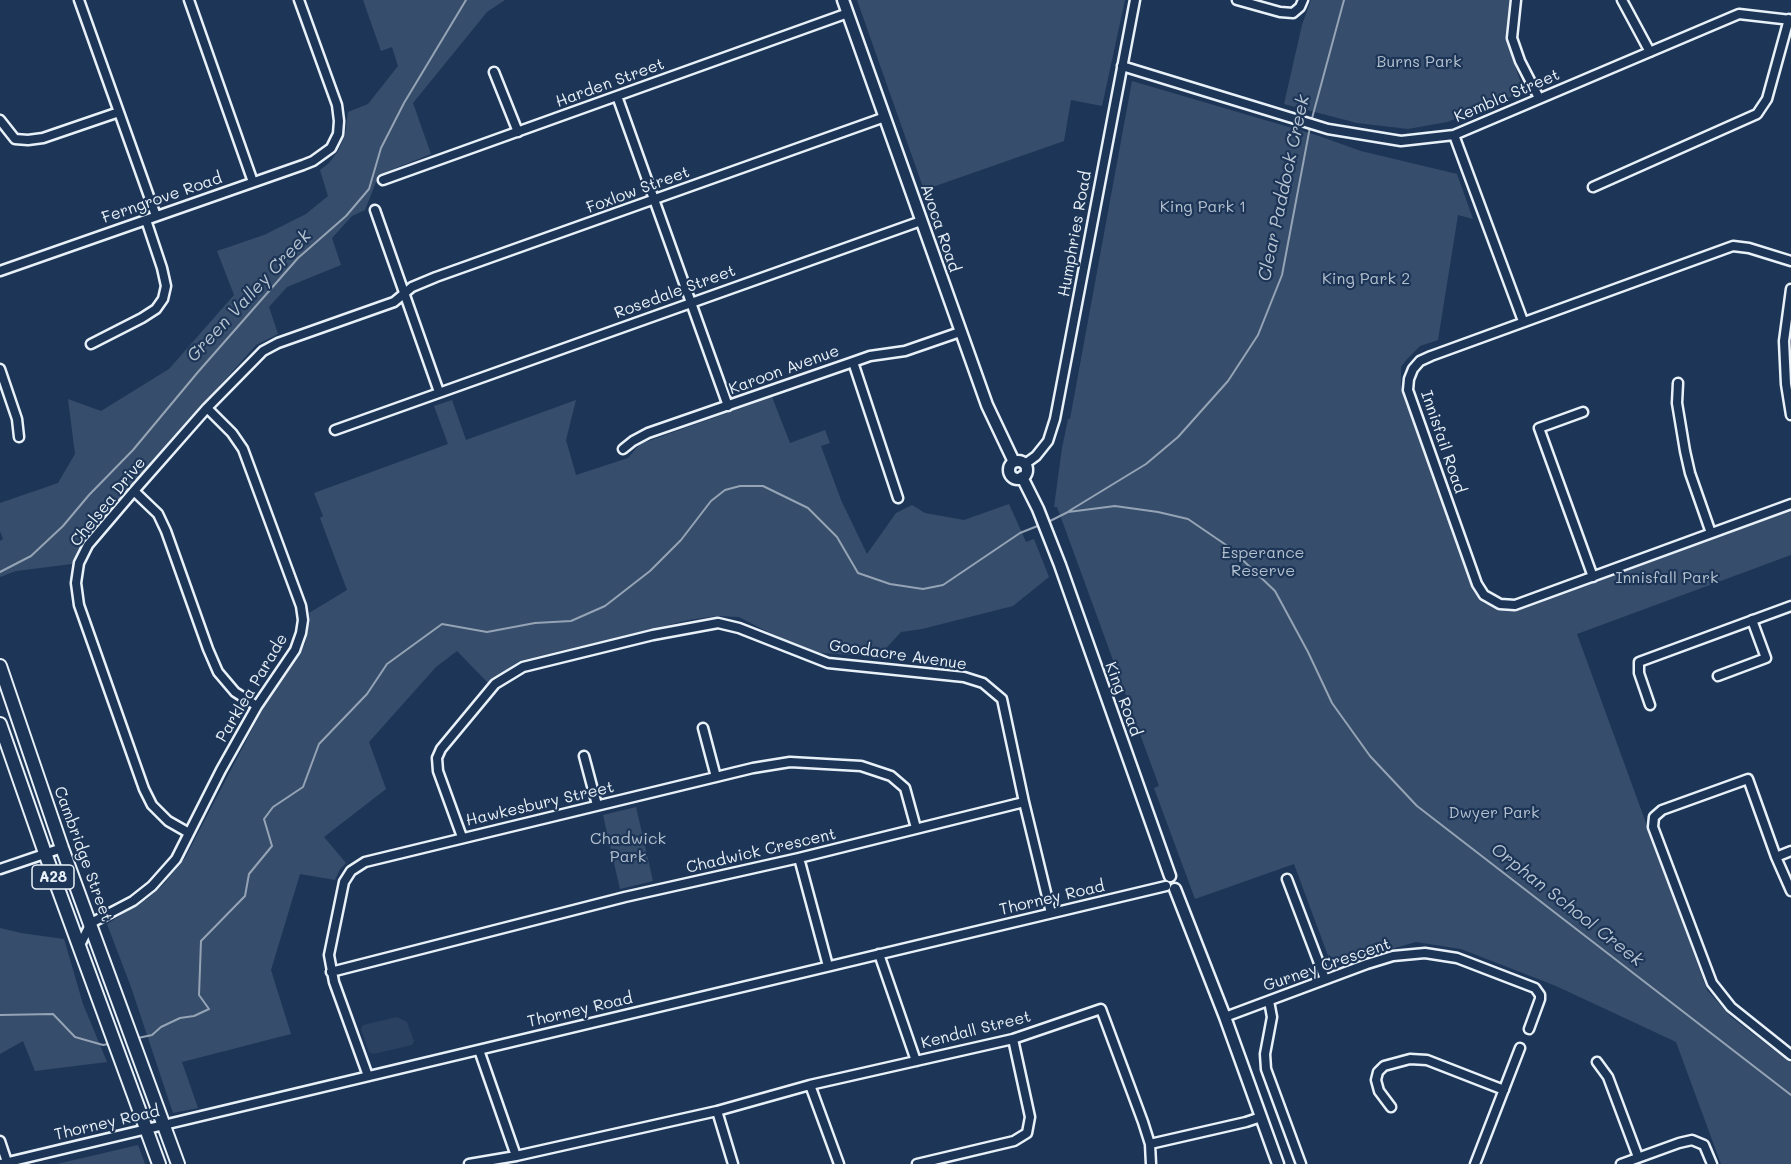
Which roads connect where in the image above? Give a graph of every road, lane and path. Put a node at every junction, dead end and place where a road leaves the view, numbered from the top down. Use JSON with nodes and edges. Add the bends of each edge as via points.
{"nodes":[{"id":1,"x":79,"y":0,"type":"edge"},
{"id":2,"x":189,"y":0,"type":"edge"},
{"id":3,"x":299,"y":0,"type":"edge"},
{"id":4,"x":843,"y":0,"type":"edge"},
{"id":5,"x":1135,"y":0,"type":"edge"},
{"id":6,"x":1237,"y":0,"type":"edge"},
{"id":7,"x":1303,"y":0,"type":"edge"},
{"id":8,"x":1516,"y":0,"type":"edge"},
{"id":9,"x":1622,"y":0,"type":"edge"},
{"id":10,"x":848,"y":13,"type":"junction"},
{"id":11,"x":1790,"y":20,"type":"edge"},
{"id":12,"x":1650,"y":52,"type":"junction"},
{"id":13,"x":1122,"y":66,"type":"junction"},
{"id":14,"x":494,"y":72,"type":"dead end"},
{"id":15,"x":617,"y":96,"type":"junction"},
{"id":16,"x":1539,"y":98,"type":"junction"},
{"id":17,"x":119,"y":111,"type":"junction"},
{"id":18,"x":885,"y":117,"type":"junction"},
{"id":19,"x":0,"y":120,"type":"edge"},
{"id":20,"x":518,"y":132,"type":"junction"},
{"id":21,"x":1454,"y":135,"type":"junction"},
{"id":22,"x":383,"y":180,"type":"dead end"},
{"id":23,"x":253,"y":182,"type":"junction"},
{"id":24,"x":1593,"y":187,"type":"dead end"},
{"id":25,"x":655,"y":200,"type":"junction"},
{"id":26,"x":375,"y":210,"type":"dead end"},
{"id":27,"x":156,"y":216,"type":"junction"},
{"id":28,"x":146,"y":220,"type":"junction"},
{"id":29,"x":921,"y":221,"type":"junction"},
{"id":30,"x":1791,"y":261,"type":"edge"},
{"id":31,"x":0,"y":271,"type":"edge"},
{"id":32,"x":1791,"y":289,"type":"edge"},
{"id":33,"x":404,"y":294,"type":"junction"},
{"id":34,"x":691,"y":303,"type":"junction"},
{"id":35,"x":1523,"y":321,"type":"junction"},
{"id":36,"x":960,"y":332,"type":"junction"},
{"id":37,"x":91,"y":344,"type":"dead end"},
{"id":38,"x":853,"y":362,"type":"junction"},
{"id":39,"x":0,"y":369,"type":"edge"},
{"id":40,"x":1678,"y":383,"type":"dead end"},
{"id":41,"x":439,"y":392,"type":"junction"},
{"id":42,"x":728,"y":406,"type":"junction"},
{"id":43,"x":207,"y":408,"type":"junction"},
{"id":44,"x":1582,"y":412,"type":"dead end"},
{"id":45,"x":1791,"y":415,"type":"edge"},
{"id":46,"x":335,"y":430,"type":"dead end"},
{"id":47,"x":19,"y":437,"type":"dead end"},
{"id":48,"x":623,"y":449,"type":"dead end"},
{"id":49,"x":1019,"y":463,"type":"junction"},
{"id":50,"x":134,"y":491,"type":"junction"},
{"id":51,"x":898,"y":498,"type":"dead end"},
{"id":52,"x":1791,"y":504,"type":"edge"},
{"id":53,"x":1047,"y":533,"type":"joint"},
{"id":54,"x":1711,"y":533,"type":"junction"},
{"id":55,"x":1593,"y":577,"type":"junction"},
{"id":56,"x":1791,"y":606,"type":"edge"},
{"id":57,"x":1752,"y":620,"type":"junction"},
{"id":58,"x":0,"y":666,"type":"edge"},
{"id":59,"x":1718,"y":676,"type":"dead end"},
{"id":60,"x":1650,"y":705,"type":"dead end"},
{"id":61,"x":257,"y":706,"type":"junction"},
{"id":62,"x":0,"y":724,"type":"edge"},
{"id":63,"x":703,"y":728,"type":"dead end"},
{"id":64,"x":584,"y":756,"type":"dead end"},
{"id":65,"x":716,"y":777,"type":"junction"},
{"id":66,"x":1024,"y":802,"type":"junction"},
{"id":67,"x":597,"y":806,"type":"junction"},
{"id":68,"x":916,"y":828,"type":"junction"},
{"id":69,"x":189,"y":833,"type":"junction"},
{"id":70,"x":462,"y":837,"type":"junction"},
{"id":71,"x":62,"y":848,"type":"junction"},
{"id":72,"x":1791,"y":851,"type":"edge"},
{"id":73,"x":45,"y":853,"type":"junction"},
{"id":74,"x":1776,"y":857,"type":"junction"},
{"id":75,"x":799,"y":858,"type":"junction"},
{"id":76,"x":0,"y":869,"type":"edge"},
{"id":77,"x":1287,"y":879,"type":"dead end"},
{"id":78,"x":1170,"y":884,"type":"junction"},
{"id":79,"x":1791,"y":891,"type":"edge"},
{"id":80,"x":1051,"y":913,"type":"junction"},
{"id":81,"x":91,"y":923,"type":"junction"},
{"id":82,"x":79,"y":947,"type":"junction"},
{"id":83,"x":879,"y":954,"type":"junction"},
{"id":84,"x":828,"y":966,"type":"junction"},
{"id":85,"x":331,"y":972,"type":"junction"},
{"id":86,"x":1325,"y":980,"type":"junction"},
{"id":87,"x":1269,"y":1001,"type":"junction"},
{"id":88,"x":1225,"y":1017,"type":"junction"},
{"id":89,"x":1529,"y":1029,"type":"dead end"},
{"id":90,"x":1012,"y":1040,"type":"junction"},
{"id":91,"x":1520,"y":1048,"type":"dead end"},
{"id":92,"x":479,"y":1050,"type":"junction"},
{"id":93,"x":1791,"y":1055,"type":"edge"},
{"id":94,"x":916,"y":1061,"type":"junction"},
{"id":95,"x":1597,"y":1062,"type":"dead end"},
{"id":96,"x":368,"y":1076,"type":"junction"},
{"id":97,"x":810,"y":1085,"type":"junction"},
{"id":98,"x":1504,"y":1090,"type":"junction"},
{"id":99,"x":1391,"y":1107,"type":"dead end"},
{"id":100,"x":717,"y":1111,"type":"junction"},
{"id":101,"x":1261,"y":1117,"type":"junction"},
{"id":102,"x":162,"y":1126,"type":"junction"},
{"id":103,"x":146,"y":1130,"type":"junction"},
{"id":104,"x":0,"y":1141,"type":"edge"},
{"id":105,"x":1149,"y":1144,"type":"junction"},
{"id":106,"x":516,"y":1156,"type":"junction"},
{"id":107,"x":1638,"y":1157,"type":"junction"},
{"id":108,"x":4,"y":1163,"type":"edge"},
{"id":109,"x":159,"y":1164,"type":"edge"},
{"id":110,"x":178,"y":1164,"type":"edge"},
{"id":111,"x":469,"y":1164,"type":"edge"},
{"id":112,"x":733,"y":1164,"type":"edge"},
{"id":113,"x":839,"y":1164,"type":"edge"},
{"id":114,"x":917,"y":1164,"type":"edge"},
{"id":115,"x":1151,"y":1164,"type":"edge"},
{"id":116,"x":1278,"y":1164,"type":"edge"},
{"id":117,"x":1301,"y":1164,"type":"edge"},
{"id":118,"x":1475,"y":1164,"type":"edge"},
{"id":119,"x":1621,"y":1164,"type":"edge"},
{"id":120,"x":1712,"y":1164,"type":"edge"}],
"edges":[{"from":1,"to":17,"type":"street"},
{"from":2,"to":23,"type":"street"},
{"from":3,"to":23,"type":"street","name":"Ferngrove Road","via":[[337,105],[338,134],[332,148],[313,161]]},
{"from":4,"to":10,"type":"main road","name":"Avoca Road"},
{"from":5,"to":13,"type":"street","name":"Humphries Road"},
{"from":6,"to":7,"type":"street","via":[[1293,14]]},
{"from":8,"to":16,"type":"street","via":[[1512,38]]},
{"from":9,"to":12,"type":"street"},
{"from":10,"to":15,"type":"street","name":"Harden Street"},
{"from":10,"to":18,"type":"main road","name":"Avoca Road"},
{"from":11,"to":12,"type":"street","name":"Kembla Street","via":[[1739,14]]},
{"from":11,"to":24,"type":"street","via":[[1767,99],[1757,114]]},
{"from":12,"to":16,"type":"street","name":"Kembla Street"},
{"from":13,"to":21,"type":"street","name":"Kembla Street","via":[[1328,129],[1401,141]]},
{"from":13,"to":49,"type":"street","name":"Humphries Road","via":[[1055,419],[1048,441],[1036,456]]},
{"from":14,"to":20,"type":"street"},
{"from":15,"to":20,"type":"street","name":"Harden Street"},
{"from":15,"to":25,"type":"street"},
{"from":16,"to":21,"type":"street","name":"Kembla Street"},
{"from":17,"to":19,"type":"street","via":[[28,140],[15,139]]},
{"from":17,"to":27,"type":"street"},
{"from":18,"to":25,"type":"street","name":"Foxlow Street"},
{"from":18,"to":29,"type":"main road","name":"Avoca Road"},
{"from":20,"to":22,"type":"street","name":"Harden Street"},
{"from":21,"to":35,"type":"street"},
{"from":23,"to":27,"type":"street","name":"Ferngrove Road"},
{"from":25,"to":33,"type":"street","name":"Foxlow Street","via":[[436,277]]},
{"from":25,"to":34,"type":"street"},
{"from":26,"to":33,"type":"street"},
{"from":27,"to":28,"type":"street","name":"Ferngrove Road"},
{"from":28,"to":31,"type":"street","name":"Ferngrove Road"},
{"from":28,"to":37,"type":"street","via":[[166,286],[163,299],[142,318]]},
{"from":29,"to":34,"type":"street","name":"Rosedale Street"},
{"from":29,"to":36,"type":"main road","name":"Avoca Road"},
{"from":30,"to":35,"type":"street","name":"Innisfail Road","via":[[1733,246]]},
{"from":32,"to":45,"type":"street","via":[[1784,340]]},
{"from":33,"to":41,"type":"street"},
{"from":33,"to":43,"type":"street","name":"Chelsea Drive","via":[[394,302],[263,351]]},
{"from":34,"to":41,"type":"street","name":"Rosedale Street"},
{"from":34,"to":42,"type":"street"},
{"from":35,"to":55,"type":"street","name":"Innisfail Road","via":[[1420,360],[1413,369],[1408,390],[1484,595],[1500,604],[1515,605]]},
{"from":36,"to":38,"type":"street","name":"Karoon Avenue","via":[[905,351]]},
{"from":36,"to":49,"type":"main road","name":"Avoca Road","via":[[987,405]]},
{"from":38,"to":42,"type":"street","name":"Karoon Avenue"},
{"from":38,"to":51,"type":"street"},
{"from":39,"to":47,"type":"street"},
{"from":40,"to":54,"type":"street","via":[[1684,451]]},
{"from":41,"to":46,"type":"street","name":"Rosedale Street"},
{"from":42,"to":48,"type":"street","name":"Karoon Avenue","via":[[648,433]]},
{"from":43,"to":50,"type":"street","name":"Chelsea Drive"},
{"from":43,"to":61,"type":"street","name":"Parklea Parade","via":[[243,449],[301,606],[303,620],[295,650]]},
{"from":44,"to":55,"type":"street","via":[[1539,428]]},
{"from":49,"to":53,"type":"main road","name":"Avoca Road","via":[[1010,467],[1010,473],[1022,477]]},
{"from":50,"to":61,"type":"street","via":[[158,514],[166,531],[218,672],[235,692]]},
{"from":50,"to":69,"type":"street","name":"Chelsea Drive","via":[[88,545],[79,563],[76,583],[80,605],[144,789],[152,805],[168,821]]},
{"from":52,"to":54,"type":"street","name":"Innisfail Road"},
{"from":53,"to":78,"type":"main road","name":"King Road"},
{"from":54,"to":55,"type":"street","name":"Innisfail Road"},
{"from":56,"to":57,"type":"street"},
{"from":57,"to":59,"type":"street","via":[[1766,658]]},
{"from":57,"to":60,"type":"street","via":[[1640,662],[1639,673]]},
{"from":58,"to":71,"type":"highway","name":"Cambridge Street","number":"A28"},
{"from":61,"to":69,"type":"street","name":"Parklea Parade"},
{"from":62,"to":73,"type":"highway","number":"A28"},
{"from":63,"to":65,"type":"street"},
{"from":64,"to":67,"type":"street"},
{"from":65,"to":67,"type":"street","name":"Hawkesbury Street"},
{"from":65,"to":68,"type":"street","name":"Hawkesbury Street","via":[[790,762],[861,766],[891,776],[905,788]]},
{"from":66,"to":68,"type":"street","name":"Chadwick Crescent"},
{"from":66,"to":70,"type":"street","name":"Goodacre Avenue","via":[[1002,699],[983,683],[964,677],[828,663],[718,623],[519,669],[495,684],[435,758]]},
{"from":66,"to":80,"type":"street","name":"Goodacre Avenue"},
{"from":67,"to":70,"type":"street","name":"Hawkesbury Street"},
{"from":68,"to":75,"type":"street","name":"Chadwick Crescent"},
{"from":69,"to":81,"type":"street","name":"Parklea Parade","via":[[176,859],[153,885],[133,902]]},
{"from":70,"to":85,"type":"street","name":"Hawkesbury Street","via":[[372,860],[351,871],[342,887],[329,955]]},
{"from":71,"to":73,"type":"street"},
{"from":71,"to":81,"type":"highway","name":"Cambridge Street","number":"A28"},
{"from":72,"to":74,"type":"street"},
{"from":73,"to":76,"type":"street"},
{"from":73,"to":82,"type":"highway","number":"A28"},
{"from":74,"to":79,"type":"street"},
{"from":74,"to":93,"type":"street","via":[[1748,779],[1662,810],[1654,817],[1653,826],[1712,983],[1731,1007]]},
{"from":75,"to":84,"type":"street"},
{"from":75,"to":85,"type":"street","name":"Chadwick Crescent","via":[[625,897]]},
{"from":77,"to":86,"type":"street"},
{"from":78,"to":80,"type":"street","name":"Thorney Road"},
{"from":78,"to":88,"type":"main road","name":"King Road"},
{"from":80,"to":83,"type":"street","name":"Thorney Road"},
{"from":81,"to":82,"type":"street"},
{"from":81,"to":102,"type":"highway","name":"Cambridge Street","number":"A28"},
{"from":82,"to":103,"type":"highway","number":"A28"},
{"from":83,"to":84,"type":"street","name":"Thorney Road"},
{"from":83,"to":94,"type":"street"},
{"from":84,"to":92,"type":"street","name":"Thorney Road"},
{"from":85,"to":96,"type":"street","name":"Hawkesbury Street"},
{"from":86,"to":87,"type":"street","name":"Gurney Crescent"},
{"from":86,"to":89,"type":"street","name":"Gurney Crescent","via":[[1393,956],[1425,952],[1457,958],[1538,991],[1540,999]]},
{"from":87,"to":88,"type":"street","name":"Gurney Crescent"},
{"from":87,"to":117,"type":"street","via":[[1272,1017],[1266,1069]]},
{"from":88,"to":101,"type":"main road","name":"King Road"},
{"from":90,"to":94,"type":"street","name":"Kendall Street"},
{"from":90,"to":105,"type":"street","name":"Kendall Street","via":[[1101,1009]]},
{"from":90,"to":114,"type":"street","via":[[1030,1117],[1027,1132],[1014,1141]]},
{"from":91,"to":98,"type":"street"},
{"from":92,"to":96,"type":"street","name":"Thorney Road"},
{"from":92,"to":106,"type":"street"},
{"from":94,"to":97,"type":"street","name":"Kendall Street"},
{"from":95,"to":107,"type":"street","via":[[1608,1077]]},
{"from":96,"to":102,"type":"street","name":"Thorney Road"},
{"from":97,"to":100,"type":"street","name":"Kendall Street"},
{"from":97,"to":113,"type":"street"},
{"from":98,"to":99,"type":"street","via":[[1427,1060],[1410,1059],[1384,1066],[1378,1072],[1379,1091]]},
{"from":98,"to":118,"type":"street"},
{"from":100,"to":106,"type":"street","name":"Kendall Street"},
{"from":100,"to":112,"type":"street"},
{"from":101,"to":105,"type":"street"},
{"from":101,"to":116,"type":"main road","name":"King Road"},
{"from":102,"to":103,"type":"street","name":"Thorney Road"},
{"from":102,"to":110,"type":"highway","number":"A28"},
{"from":103,"to":108,"type":"street","name":"Thorney Road"},
{"from":103,"to":109,"type":"highway","number":"A28"},
{"from":104,"to":108,"type":"street"},
{"from":105,"to":115,"type":"street"},
{"from":106,"to":111,"type":"street","name":"Kendall Street"},
{"from":107,"to":119,"type":"street"},
{"from":107,"to":120,"type":"street","via":[[1692,1140],[1704,1145]]}]}
